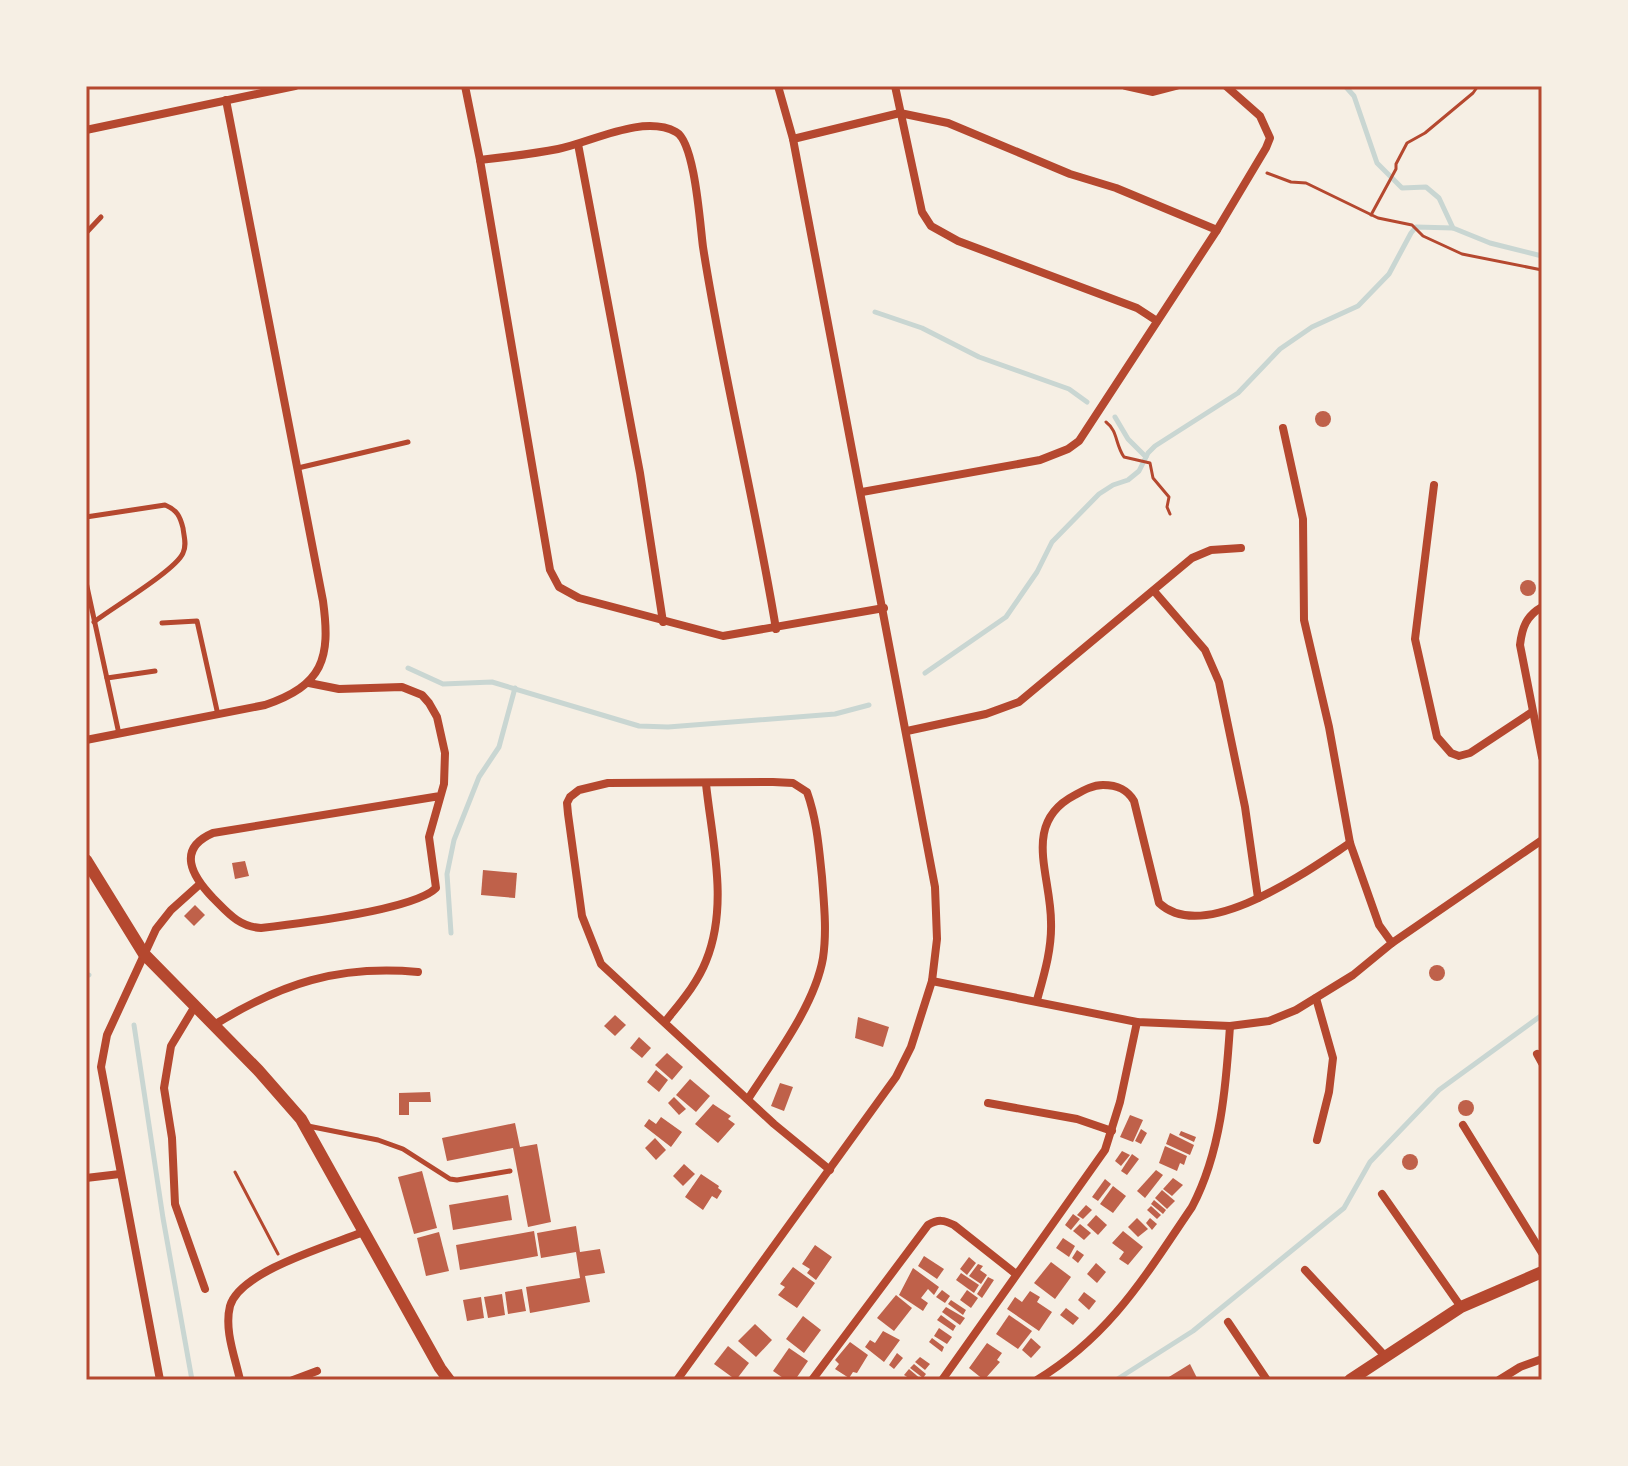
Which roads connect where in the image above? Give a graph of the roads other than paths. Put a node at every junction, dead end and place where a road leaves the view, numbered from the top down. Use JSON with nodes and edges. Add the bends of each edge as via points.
{"nodes":[{"id":1,"x":295,"y":86,"type":"edge"},
{"id":2,"x":465,"y":86,"type":"edge"},
{"id":3,"x":778,"y":86,"type":"edge"},
{"id":4,"x":895,"y":86,"type":"edge"},
{"id":5,"x":1126,"y":86,"type":"edge"},
{"id":6,"x":1176,"y":86,"type":"edge"},
{"id":7,"x":1226,"y":86,"type":"edge"},
{"id":8,"x":226,"y":100,"type":"junction"},
{"id":9,"x":900,"y":113,"type":"junction"},
{"id":10,"x":86,"y":130,"type":"edge"},
{"id":11,"x":793,"y":139,"type":"junction"},
{"id":12,"x":578,"y":144,"type":"junction"},
{"id":13,"x":480,"y":160,"type":"junction"},
{"id":14,"x":101,"y":217,"type":"dead end"},
{"id":15,"x":1217,"y":230,"type":"junction"},
{"id":16,"x":86,"y":233,"type":"edge"},
{"id":17,"x":1157,"y":321,"type":"junction"},
{"id":18,"x":1283,"y":428,"type":"dead end"},
{"id":19,"x":408,"y":442,"type":"dead end"},
{"id":20,"x":297,"y":468,"type":"junction"},
{"id":21,"x":1434,"y":485,"type":"dead end"},
{"id":22,"x":862,"y":492,"type":"junction"},
{"id":23,"x":86,"y":517,"type":"edge"},
{"id":24,"x":1241,"y":548,"type":"dead end"},
{"id":25,"x":86,"y":582,"type":"edge"},
{"id":26,"x":1154,"y":591,"type":"junction"},
{"id":27,"x":1542,"y":607,"type":"edge"},
{"id":28,"x":884,"y":608,"type":"junction"},
{"id":29,"x":94,"y":622,"type":"junction"},
{"id":30,"x":663,"y":622,"type":"junction"},
{"id":31,"x":162,"y":623,"type":"dead end"},
{"id":32,"x":776,"y":629,"type":"junction"},
{"id":33,"x":155,"y":671,"type":"dead end"},
{"id":34,"x":107,"y":678,"type":"junction"},
{"id":35,"x":309,"y":683,"type":"junction"},
{"id":36,"x":1532,"y":712,"type":"junction"},
{"id":37,"x":218,"y":715,"type":"junction"},
{"id":38,"x":907,"y":731,"type":"junction"},
{"id":39,"x":119,"y":734,"type":"junction"},
{"id":40,"x":86,"y":740,"type":"edge"},
{"id":41,"x":1542,"y":757,"type":"edge"},
{"id":42,"x":706,"y":784,"type":"junction"},
{"id":43,"x":440,"y":796,"type":"junction"},
{"id":44,"x":1542,"y":840,"type":"edge"},
{"id":45,"x":1350,"y":843,"type":"junction"},
{"id":46,"x":86,"y":860,"type":"edge"},
{"id":47,"x":200,"y":884,"type":"junction"},
{"id":48,"x":1258,"y":898,"type":"junction"},
{"id":49,"x":1392,"y":943,"type":"junction"},
{"id":50,"x":144,"y":954,"type":"junction"},
{"id":51,"x":418,"y":972,"type":"dead end"},
{"id":52,"x":932,"y":981,"type":"junction"},
{"id":53,"x":1316,"y":998,"type":"junction"},
{"id":54,"x":1037,"y":1000,"type":"junction"},
{"id":55,"x":195,"y":1006,"type":"junction"},
{"id":56,"x":665,"y":1022,"type":"junction"},
{"id":57,"x":1137,"y":1022,"type":"junction"},
{"id":58,"x":214,"y":1025,"type":"junction"},
{"id":59,"x":1230,"y":1026,"type":"junction"},
{"id":60,"x":748,"y":1099,"type":"junction"},
{"id":61,"x":988,"y":1103,"type":"dead end"},
{"id":62,"x":1463,"y":1125,"type":"dead end"},
{"id":63,"x":305,"y":1126,"type":"junction"},
{"id":64,"x":1112,"y":1131,"type":"junction"},
{"id":65,"x":1317,"y":1140,"type":"dead end"},
{"id":66,"x":830,"y":1170,"type":"junction"},
{"id":67,"x":510,"y":1171,"type":"dead end"},
{"id":68,"x":120,"y":1174,"type":"junction"},
{"id":69,"x":86,"y":1178,"type":"edge"},
{"id":70,"x":1382,"y":1194,"type":"dead end"},
{"id":71,"x":363,"y":1232,"type":"junction"},
{"id":72,"x":1542,"y":1253,"type":"edge"},
{"id":73,"x":1305,"y":1270,"type":"dead end"},
{"id":74,"x":1542,"y":1272,"type":"edge"},
{"id":75,"x":1016,"y":1274,"type":"junction"},
{"id":76,"x":205,"y":1289,"type":"dead end"},
{"id":77,"x":1461,"y":1307,"type":"junction"},
{"id":78,"x":1228,"y":1322,"type":"dead end"},
{"id":79,"x":1385,"y":1356,"type":"junction"},
{"id":80,"x":1542,"y":1359,"type":"edge"},
{"id":81,"x":317,"y":1371,"type":"dead end"},
{"id":82,"x":160,"y":1380,"type":"edge"},
{"id":83,"x":240,"y":1380,"type":"edge"},
{"id":84,"x":293,"y":1380,"type":"edge"},
{"id":85,"x":449,"y":1380,"type":"edge"},
{"id":86,"x":677,"y":1380,"type":"edge"},
{"id":87,"x":812,"y":1380,"type":"edge"},
{"id":88,"x":944,"y":1380,"type":"edge"},
{"id":89,"x":1037,"y":1380,"type":"edge"},
{"id":90,"x":1267,"y":1380,"type":"edge"},
{"id":91,"x":1350,"y":1380,"type":"edge"},
{"id":92,"x":1499,"y":1380,"type":"edge"}],
"edges":[{"from":1,"to":8,"type":"street"},
{"from":2,"to":13,"type":"street"},
{"from":3,"to":11,"type":"street"},
{"from":4,"to":9,"type":"street"},
{"from":5,"to":6,"type":"street","via":[[1153,92]]},
{"from":7,"to":15,"type":"street","via":[[1260,116],[1270,138]]},
{"from":8,"to":10,"type":"street"},
{"from":8,"to":20,"type":"street"},
{"from":9,"to":11,"type":"street"},
{"from":9,"to":15,"type":"street","via":[[964,128]]},
{"from":9,"to":17,"type":"street","via":[[922,212],[931,226],[1137,308]]},
{"from":11,"to":22,"type":"street"},
{"from":12,"to":13,"type":"street"},
{"from":12,"to":30,"type":"street"},
{"from":12,"to":32,"type":"street","via":[[625,129],[663,128],[681,135],[688,148]]},
{"from":13,"to":30,"type":"street","via":[[553,579],[579,598]]},
{"from":14,"to":16,"type":"lane"},
{"from":15,"to":17,"type":"street"},
{"from":17,"to":22,"type":"street","via":[[1079,441],[1054,457]]},
{"from":18,"to":45,"type":"street","via":[[1303,519],[1304,620]]},
{"from":19,"to":20,"type":"lane"},
{"from":20,"to":35,"type":"street","via":[[327,629],[323,660]]},
{"from":21,"to":36,"type":"street","via":[[1415,639],[1437,737],[1459,756]]},
{"from":22,"to":28,"type":"street"},
{"from":23,"to":29,"type":"lane","via":[[165,505],[181,517],[185,551]]},
{"from":24,"to":26,"type":"street","via":[[1202,553]]},
{"from":25,"to":29,"type":"lane"},
{"from":26,"to":38,"type":"street","via":[[1019,702]]},
{"from":26,"to":48,"type":"street","via":[[1205,650],[1219,682]]},
{"from":27,"to":36,"type":"street","via":[[1521,631]]},
{"from":28,"to":32,"type":"street"},
{"from":28,"to":38,"type":"street"},
{"from":29,"to":34,"type":"lane"},
{"from":30,"to":32,"type":"street","via":[[723,636]]},
{"from":31,"to":37,"type":"lane","via":[[197,621]]},
{"from":33,"to":34,"type":"lane"},
{"from":34,"to":39,"type":"lane"},
{"from":35,"to":37,"type":"street","via":[[286,698]]},
{"from":35,"to":43,"type":"street","via":[[339,689],[402,687],[422,695],[437,717],[445,753]]},
{"from":36,"to":41,"type":"street"},
{"from":37,"to":39,"type":"street"},
{"from":38,"to":52,"type":"street","via":[[935,887]]},
{"from":39,"to":40,"type":"street"},
{"from":42,"to":56,"type":"street","via":[[718,910],[707,960]]},
{"from":42,"to":56,"type":"street","via":[[608,783],[579,790],[567,803],[577,893],[595,952],[613,978]]},
{"from":42,"to":60,"type":"street","via":[[802,786],[816,824],[823,958],[806,1003]]},
{"from":43,"to":47,"type":"street","via":[[213,833],[197,842],[191,856]]},
{"from":43,"to":47,"type":"street","via":[[429,837],[436,882],[430,893],[352,915],[250,928]]},
{"from":44,"to":49,"type":"street"},
{"from":45,"to":48,"type":"street"},
{"from":45,"to":49,"type":"street","via":[[1379,925]]},
{"from":46,"to":50,"type":"street"},
{"from":47,"to":50,"type":"street","via":[[163,918]]},
{"from":48,"to":54,"type":"street","via":[[1202,915],[1165,909],[1155,893],[1130,794],[1113,786],[1090,787],[1055,809],[1042,833],[1052,921]]},
{"from":49,"to":53,"type":"street"},
{"from":50,"to":55,"type":"street"},
{"from":50,"to":68,"type":"street","via":[[107,1035],[101,1067]]},
{"from":51,"to":58,"type":"street","via":[[372,969],[318,978],[246,1006]]},
{"from":52,"to":54,"type":"street"},
{"from":52,"to":66,"type":"street","via":[[896,1077]]},
{"from":53,"to":59,"type":"street","via":[[1269,1021]]},
{"from":53,"to":65,"type":"street","via":[[1333,1058]]},
{"from":54,"to":57,"type":"street"},
{"from":55,"to":58,"type":"street"},
{"from":55,"to":76,"type":"street","via":[[171,1046],[164,1088],[175,1204]]},
{"from":56,"to":60,"type":"street"},
{"from":57,"to":59,"type":"street"},
{"from":57,"to":64,"type":"street"},
{"from":58,"to":63,"type":"street"},
{"from":59,"to":89,"type":"street","via":[[1217,1138],[1201,1191],[1114,1318],[1082,1349]]},
{"from":60,"to":66,"type":"street"},
{"from":61,"to":64,"type":"street"},
{"from":62,"to":72,"type":"street"},
{"from":63,"to":67,"type":"lane","via":[[403,1149],[450,1179]]},
{"from":63,"to":71,"type":"street"},
{"from":64,"to":75,"type":"street","via":[[1098,1161]]},
{"from":66,"to":86,"type":"street"},
{"from":68,"to":69,"type":"street"},
{"from":68,"to":82,"type":"street"},
{"from":70,"to":77,"type":"street"},
{"from":71,"to":83,"type":"street","via":[[245,1284],[231,1304],[230,1337]]},
{"from":71,"to":85,"type":"street"},
{"from":73,"to":79,"type":"street"},
{"from":74,"to":77,"type":"street"},
{"from":75,"to":87,"type":"street","via":[[954,1225],[934,1221]]},
{"from":75,"to":88,"type":"street"},
{"from":77,"to":79,"type":"street"},
{"from":78,"to":90,"type":"street"},
{"from":79,"to":91,"type":"street"},
{"from":80,"to":92,"type":"street"},
{"from":81,"to":84,"type":"street"}]}
